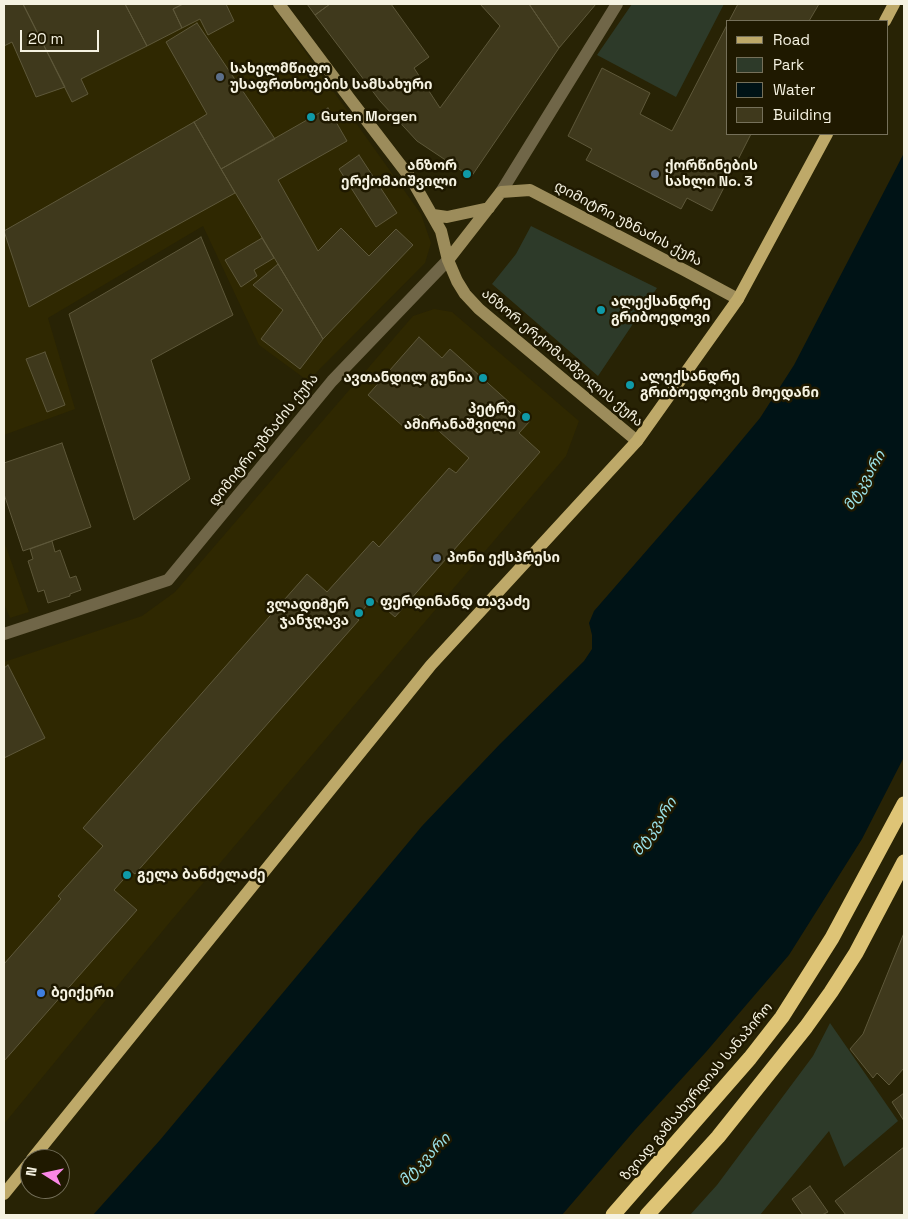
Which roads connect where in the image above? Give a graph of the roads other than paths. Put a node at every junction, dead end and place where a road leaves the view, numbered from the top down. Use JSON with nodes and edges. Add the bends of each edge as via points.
{"nodes":[{"id":1,"x":279,"y":4,"type":"edge"},
{"id":2,"x":617,"y":4,"type":"edge"},
{"id":3,"x":894,"y":4,"type":"edge"},
{"id":4,"x":886,"y":20,"type":"edge"},
{"id":5,"x":826,"y":135,"type":"edge"},
{"id":6,"x":501,"y":192,"type":"junction"},
{"id":7,"x":488,"y":208,"type":"junction"},
{"id":8,"x":433,"y":215,"type":"junction"},
{"id":9,"x":448,"y":260,"type":"junction"},
{"id":10,"x":738,"y":300,"type":"junction"},
{"id":11,"x":637,"y":441,"type":"junction"},
{"id":12,"x":4,"y":634,"type":"edge"},
{"id":13,"x":904,"y":804,"type":"edge"},
{"id":14,"x":904,"y":862,"type":"edge"},
{"id":15,"x":40,"y":1149,"type":"edge"},
{"id":16,"x":20,"y":1174,"type":"edge"},
{"id":17,"x":4,"y":1194,"type":"edge"},
{"id":18,"x":613,"y":1215,"type":"edge"},
{"id":19,"x":647,"y":1215,"type":"edge"}],
"edges":[{"from":1,"to":8,"type":"main road","name":"ანზორ ერქომაიშვილის ქუჩა","via":[[412,180]]},
{"from":2,"to":6,"type":"street","name":"დიმიტრი უზნაძის ქუჩა"},
{"from":3,"to":4,"type":"main road"},
{"from":5,"to":10,"type":"main road"},
{"from":6,"to":7,"type":"main road","name":"დიმიტრი უზნაძის ქუჩა"},
{"from":6,"to":10,"type":"main road","name":"დიმიტრი უზნაძის ქუჩა","via":[[530,190]]},
{"from":7,"to":8,"type":"main road","via":[[447,217]]},
{"from":7,"to":9,"type":"main road","name":"დიმიტრი უზნაძის ქუჩა"},
{"from":8,"to":9,"type":"main road","name":"ანზორ ერქომაიშვილის ქუჩა","via":[[441,231]]},
{"from":9,"to":11,"type":"main road","name":"ანზორ ერქომაიშვილის ქუჩა","via":[[456,281],[479,309]]},
{"from":9,"to":12,"type":"street","name":"დიმიტრი უზნაძის ქუჩა","via":[[332,381],[168,580]]},
{"from":10,"to":11,"type":"main road"},
{"from":11,"to":15,"type":"main road","via":[[431,665]]},
{"from":13,"to":18,"type":"highway","name":"ზვიად გამსახურდიას სანაპირო","via":[[832,938],[782,1017]]},
{"from":14,"to":19,"type":"highway","via":[[856,953],[806,1027],[718,1137]]},
{"from":16,"to":17,"type":"main road"}]}
